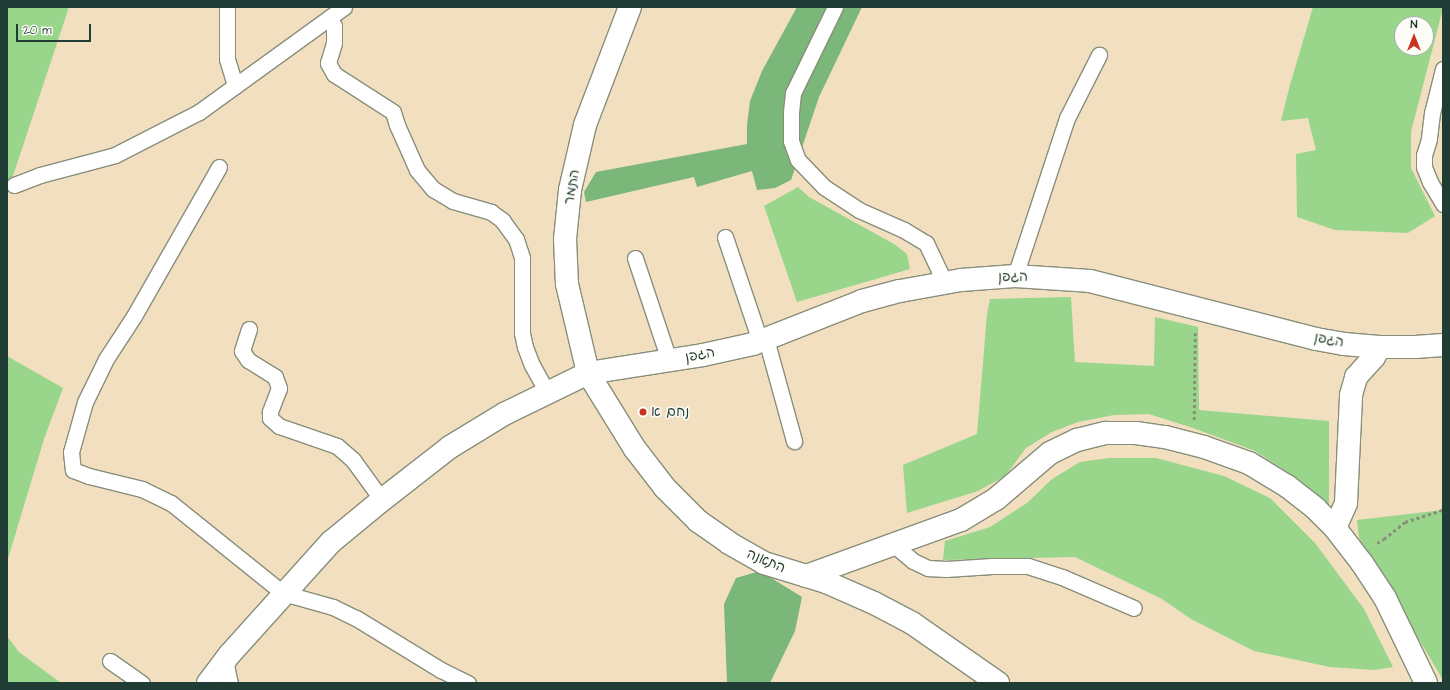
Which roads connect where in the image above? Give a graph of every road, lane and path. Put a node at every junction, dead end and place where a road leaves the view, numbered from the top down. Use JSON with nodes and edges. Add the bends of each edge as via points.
{"nodes":[{"id":1,"x":227,"y":7,"type":"edge"},
{"id":2,"x":344,"y":7,"type":"edge"},
{"id":3,"x":630,"y":7,"type":"edge"},
{"id":4,"x":835,"y":7,"type":"edge"},
{"id":5,"x":329,"y":18,"type":"junction"},
{"id":6,"x":1099,"y":55,"type":"dead end"},
{"id":7,"x":1443,"y":69,"type":"edge"},
{"id":8,"x":235,"y":86,"type":"junction"},
{"id":9,"x":1437,"y":128,"type":"edge"},
{"id":10,"x":219,"y":167,"type":"dead end"},
{"id":11,"x":14,"y":184,"type":"dead end"},
{"id":12,"x":1443,"y":204,"type":"edge"},
{"id":13,"x":725,"y":237,"type":"dead end"},
{"id":14,"x":636,"y":258,"type":"dead end"},
{"id":15,"x":1015,"y":276,"type":"junction"},
{"id":16,"x":945,"y":283,"type":"junction"},
{"id":17,"x":1195,"y":308,"type":"junction"},
{"id":18,"x":249,"y":329,"type":"dead end"},
{"id":19,"x":763,"y":340,"type":"junction"},
{"id":20,"x":1443,"y":345,"type":"edge"},
{"id":21,"x":1379,"y":347,"type":"junction"},
{"id":22,"x":669,"y":360,"type":"junction"},
{"id":23,"x":588,"y":373,"type":"junction"},
{"id":24,"x":547,"y":392,"type":"junction"},
{"id":25,"x":794,"y":441,"type":"dead end"},
{"id":26,"x":1193,"y":444,"type":"junction"},
{"id":27,"x":382,"y":500,"type":"junction"},
{"id":28,"x":1443,"y":510,"type":"edge"},
{"id":29,"x":1335,"y":528,"type":"junction"},
{"id":30,"x":894,"y":545,"type":"junction"},
{"id":31,"x":1354,"y":553,"type":"junction"},
{"id":32,"x":806,"y":576,"type":"junction"},
{"id":33,"x":283,"y":593,"type":"junction"},
{"id":34,"x":1134,"y":608,"type":"dead end"},
{"id":35,"x":226,"y":660,"type":"junction"},
{"id":36,"x":110,"y":661,"type":"dead end"},
{"id":37,"x":989,"y":680,"type":"edge"},
{"id":38,"x":142,"y":683,"type":"edge"},
{"id":39,"x":208,"y":683,"type":"edge"},
{"id":40,"x":230,"y":683,"type":"edge"},
{"id":41,"x":468,"y":683,"type":"edge"},
{"id":42,"x":1426,"y":683,"type":"edge"}],
"edges":[{"from":1,"to":8,"type":"lane","via":[[227,59]]},
{"from":2,"to":5,"type":"lane"},
{"from":3,"to":23,"type":"street","name":"התמר","via":[[585,125],[570,190],[565,239],[567,284]]},
{"from":4,"to":16,"type":"lane","via":[[793,93],[791,141],[798,160],[824,187],[859,210],[926,243]]},
{"from":5,"to":8,"type":"lane"},
{"from":5,"to":24,"type":"lane","via":[[334,26],[334,43],[328,63],[334,74],[393,112],[417,170],[433,189],[453,201],[491,212],[502,220],[516,239],[522,258],[522,333],[532,365]]},
{"from":6,"to":15,"type":"lane","via":[[1067,118]]},
{"from":7,"to":9,"type":"lane","via":[[1432,113]]},
{"from":8,"to":11,"type":"lane","via":[[199,112],[115,155],[40,174]]},
{"from":9,"to":12,"type":"lane","via":[[1424,155],[1424,167]]},
{"from":10,"to":33,"type":"lane","via":[[134,316],[106,359],[88,396],[71,452],[72,470],[142,489],[171,503]]},
{"from":13,"to":19,"type":"lane"},
{"from":14,"to":22,"type":"lane"},
{"from":15,"to":16,"type":"street","name":"הגפן"},
{"from":15,"to":17,"type":"street","name":"הגפן","via":[[1090,281]]},
{"from":16,"to":19,"type":"street","name":"הגפן","via":[[862,301]]},
{"from":17,"to":21,"type":"street","name":"הגפן","via":[[1316,338]]},
{"from":17,"to":26,"type":"path"},
{"from":18,"to":27,"type":"lane","via":[[242,352],[248,360],[275,376],[279,388],[270,418],[279,426],[337,446],[353,460]]},
{"from":19,"to":22,"type":"street","name":"הגפן","via":[[703,355]]},
{"from":19,"to":25,"type":"lane"},
{"from":20,"to":21,"type":"street","name":"הגפן"},
{"from":21,"to":29,"type":"street","via":[[1374,357],[1356,376],[1351,395],[1346,502]]},
{"from":22,"to":23,"type":"street","name":"הגפן"},
{"from":23,"to":24,"type":"street","name":"הגפן"},
{"from":23,"to":32,"type":"street","name":"התאנה","via":[[640,455],[665,488],[698,521],[764,564]]},
{"from":24,"to":27,"type":"street","name":"הגפן","via":[[450,447]]},
{"from":26,"to":29,"type":"street","via":[[1249,463],[1287,486]]},
{"from":26,"to":30,"type":"street","via":[[1136,433],[1106,433],[1076,440],[1050,453],[996,499],[961,520]]},
{"from":27,"to":33,"type":"street","name":"הגפן","via":[[331,542]]},
{"from":28,"to":31,"type":"path","via":[[1405,522],[1384,539]]},
{"from":29,"to":31,"type":"street"},
{"from":30,"to":32,"type":"street"},
{"from":30,"to":34,"type":"lane","via":[[913,561],[928,568],[1028,566],[1062,577]]},
{"from":31,"to":42,"type":"street","via":[[1384,598]]},
{"from":32,"to":37,"type":"street","name":"התאנה","via":[[874,603],[912,623]]},
{"from":33,"to":35,"type":"street","name":"הגפן"},
{"from":33,"to":41,"type":"lane","via":[[334,607],[441,670]]},
{"from":35,"to":39,"type":"street","name":"הגפן"},
{"from":35,"to":40,"type":"lane"},
{"from":36,"to":38,"type":"lane"}]}
